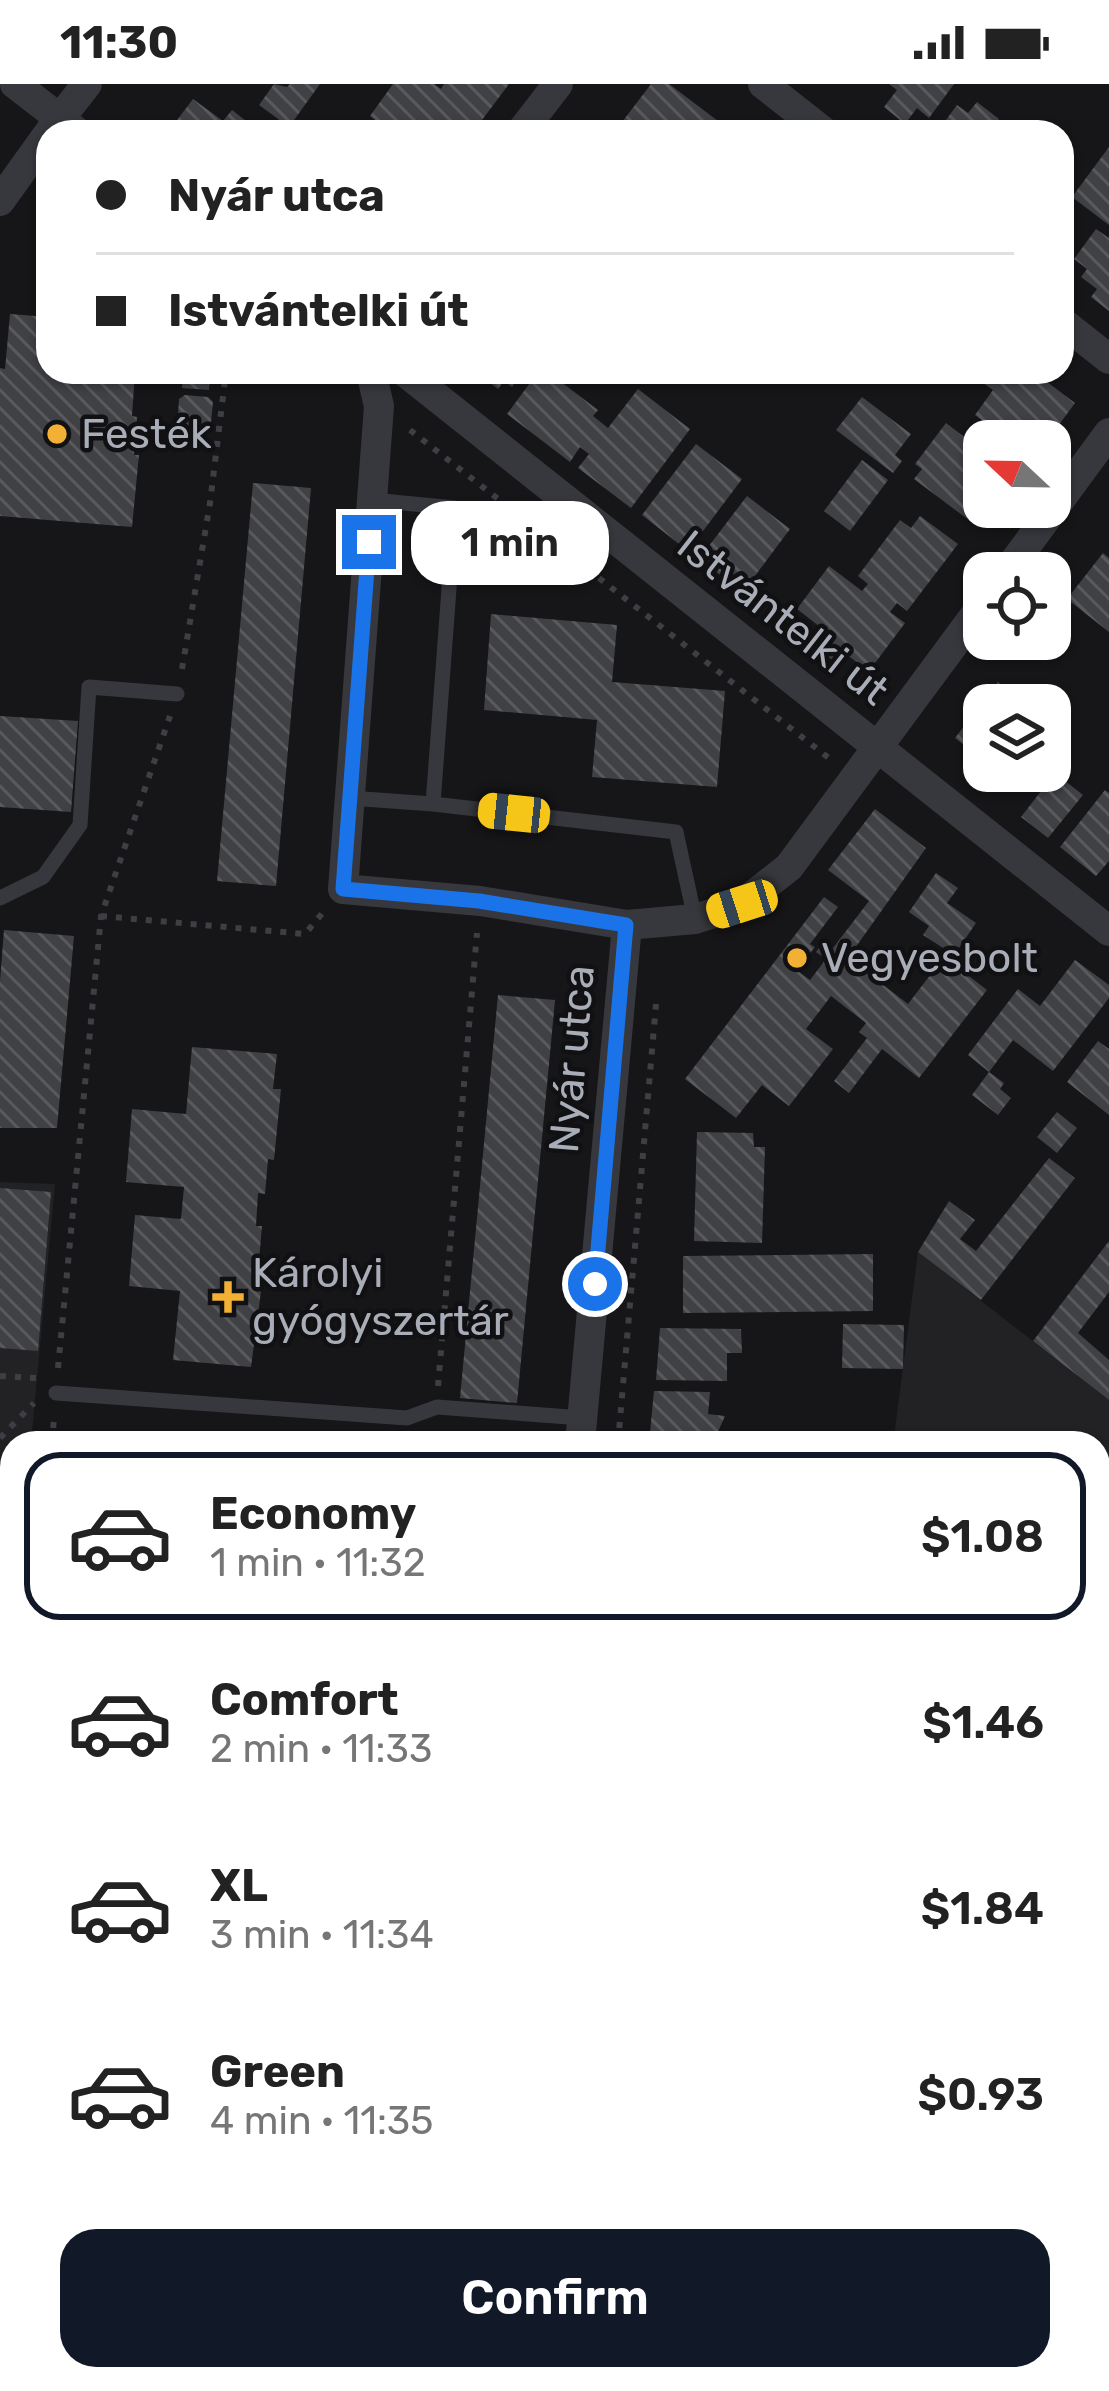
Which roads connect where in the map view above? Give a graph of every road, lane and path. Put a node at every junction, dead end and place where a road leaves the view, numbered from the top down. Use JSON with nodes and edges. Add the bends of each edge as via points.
{"nodes":[{"id":1,"x":14,"y":84,"type":"edge"},
{"id":2,"x":87,"y":84,"type":"edge"},
{"id":3,"x":558,"y":84,"type":"edge"},
{"id":4,"x":763,"y":84,"type":"edge"},
{"id":5,"x":50,"y":120,"type":"edge"},
{"id":6,"x":65,"y":120,"type":"edge"},
{"id":7,"x":530,"y":120,"type":"edge"},
{"id":8,"x":809,"y":120,"type":"edge"},
{"id":9,"x":36,"y":157,"type":"edge"},
{"id":10,"x":0,"y":201,"type":"edge"},
{"id":11,"x":1074,"y":331,"type":"edge"},
{"id":12,"x":1109,"y":359,"type":"edge"},
{"id":13,"x":225,"y":384,"type":"edge"},
{"id":14,"x":373,"y":384,"type":"edge"},
{"id":15,"x":419,"y":384,"type":"edge"},
{"id":16,"x":379,"y":406,"type":"junction"},
{"id":17,"x":1109,"y":433,"type":"edge"},
{"id":18,"x":372,"y":500,"type":"junction"},
{"id":19,"x":1021,"y":552,"type":"edge"},
{"id":20,"x":963,"y":632,"type":"edge"},
{"id":21,"x":177,"y":694,"type":"junction"},
{"id":22,"x":879,"y":747,"type":"junction"},
{"id":23,"x":857,"y":780,"type":"junction"},
{"id":24,"x":350,"y":798,"type":"junction"},
{"id":25,"x":433,"y":804,"type":"junction"},
{"id":26,"x":343,"y":889,"type":"junction"},
{"id":27,"x":0,"y":898,"type":"edge"},
{"id":28,"x":479,"y":901,"type":"junction"},
{"id":29,"x":101,"y":916,"type":"junction"},
{"id":30,"x":695,"y":919,"type":"junction"},
{"id":31,"x":626,"y":925,"type":"junction"},
{"id":32,"x":1109,"y":931,"type":"edge"},
{"id":33,"x":657,"y":993,"type":"dead end"},
{"id":34,"x":0,"y":1376,"type":"edge"},
{"id":35,"x":56,"y":1386,"type":"junction"},
{"id":36,"x":436,"y":1408,"type":"junction"},
{"id":37,"x":8,"y":1431,"type":"edge"},
{"id":38,"x":53,"y":1431,"type":"edge"},
{"id":39,"x":581,"y":1431,"type":"edge"},
{"id":40,"x":619,"y":1431,"type":"edge"}],
"edges":[{"from":1,"to":5,"type":"street"},
{"from":2,"to":6,"type":"street"},
{"from":3,"to":7,"type":"street"},
{"from":4,"to":8,"type":"street"},
{"from":9,"to":10,"type":"street"},
{"from":11,"to":12,"type":"street"},
{"from":13,"to":21,"type":"path"},
{"from":14,"to":16,"type":"street"},
{"from":15,"to":22,"type":"street","name":"Istvántelki út"},
{"from":16,"to":18,"type":"street"},
{"from":16,"to":23,"type":"path"},
{"from":17,"to":19,"type":"street"},
{"from":18,"to":24,"type":"street"},
{"from":18,"to":25,"type":"lane","via":[[455,508]]},
{"from":20,"to":22,"type":"street","name":"Nyár utca"},
{"from":21,"to":27,"type":"lane","via":[[89,686],[80,825],[43,878]]},
{"from":21,"to":29,"type":"path"},
{"from":22,"to":23,"type":"street","name":"Nyár utca"},
{"from":22,"to":32,"type":"street","name":"Istvántelki út"},
{"from":23,"to":30,"type":"street","name":"Nyár utca","via":[[789,867],[742,904]]},
{"from":24,"to":25,"type":"lane"},
{"from":24,"to":26,"type":"street"},
{"from":25,"to":30,"type":"lane","via":[[676,832]]},
{"from":26,"to":28,"type":"street"},
{"from":26,"to":29,"type":"path","via":[[305,934]]},
{"from":28,"to":31,"type":"street"},
{"from":28,"to":36,"type":"path"},
{"from":29,"to":35,"type":"path"},
{"from":30,"to":31,"type":"street","name":"Nyár utca"},
{"from":31,"to":39,"type":"street","name":"Nyár utca"},
{"from":33,"to":40,"type":"path"},
{"from":34,"to":35,"type":"path"},
{"from":35,"to":36,"type":"lane","name":"Nyár utca","via":[[407,1418]]},
{"from":35,"to":37,"type":"path"},
{"from":35,"to":38,"type":"path"},
{"from":36,"to":39,"type":"lane","name":"Nyár utca"}]}
